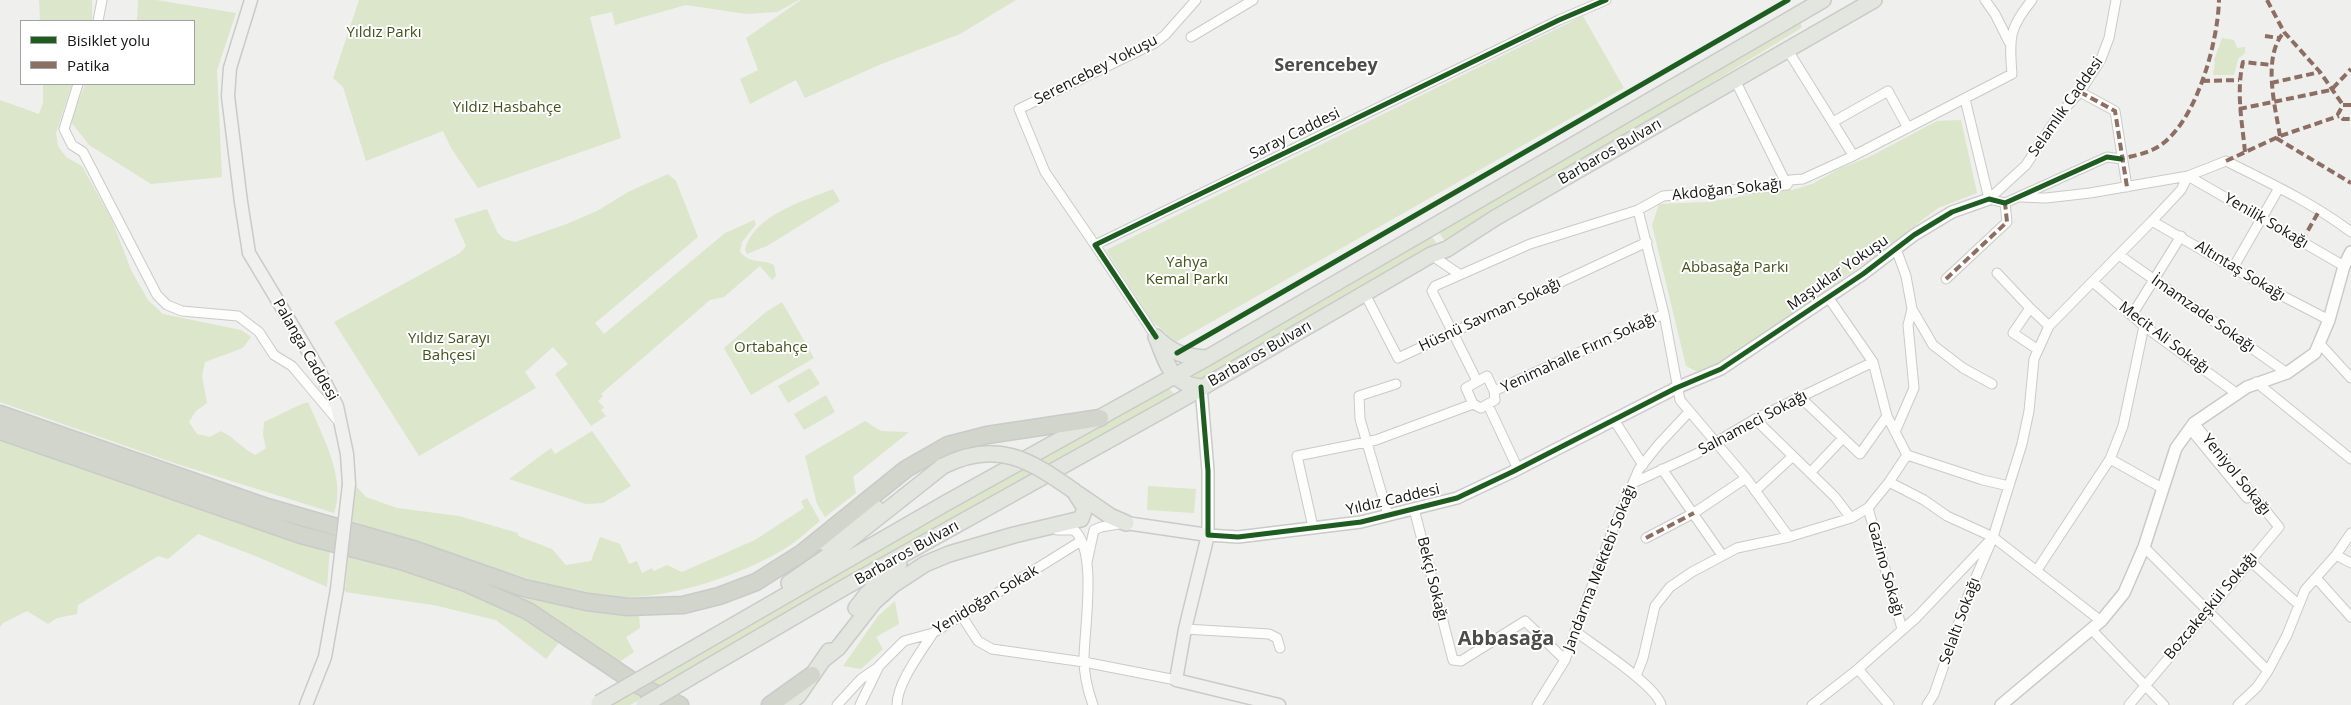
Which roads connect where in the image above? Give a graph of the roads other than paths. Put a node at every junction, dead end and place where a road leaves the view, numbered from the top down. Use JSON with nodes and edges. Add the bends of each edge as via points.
{"nodes":[{"id":1,"x":102,"y":0,"type":"edge"},
{"id":2,"x":252,"y":0,"type":"edge"},
{"id":3,"x":1196,"y":0,"type":"edge"},
{"id":4,"x":1253,"y":0,"type":"edge"},
{"id":5,"x":1606,"y":0,"type":"edge"},
{"id":6,"x":1796,"y":0,"type":"edge"},
{"id":7,"x":1831,"y":0,"type":"edge"},
{"id":8,"x":1874,"y":0,"type":"edge"},
{"id":9,"x":1985,"y":0,"type":"edge"},
{"id":10,"x":2032,"y":0,"type":"edge"},
{"id":11,"x":2116,"y":0,"type":"edge"},
{"id":12,"x":1814,"y":2,"type":"edge"},
{"id":13,"x":1792,"y":17,"type":"junction"},
{"id":14,"x":1843,"y":19,"type":"junction"},
{"id":15,"x":98,"y":20,"type":"edge"},
{"id":16,"x":1191,"y":37,"type":"dead end"},
{"id":17,"x":1803,"y":39,"type":"junction"},
{"id":18,"x":2010,"y":42,"type":"junction"},
{"id":19,"x":1787,"y":48,"type":"junction"},
{"id":20,"x":1735,"y":80,"type":"junction"},
{"id":21,"x":78,"y":85,"type":"edge"},
{"id":22,"x":2080,"y":92,"type":"junction"},
{"id":23,"x":1965,"y":99,"type":"junction"},
{"id":24,"x":1833,"y":122,"type":"junction"},
{"id":25,"x":1908,"y":128,"type":"junction"},
{"id":26,"x":1853,"y":155,"type":"junction"},
{"id":27,"x":2121,"y":159,"type":"junction"},
{"id":28,"x":2188,"y":176,"type":"junction"},
{"id":29,"x":1787,"y":185,"type":"junction"},
{"id":30,"x":2126,"y":187,"type":"junction"},
{"id":31,"x":2279,"y":188,"type":"junction"},
{"id":32,"x":2020,"y":197,"type":"junction"},
{"id":33,"x":1989,"y":199,"type":"junction"},
{"id":34,"x":2004,"y":203,"type":"junction"},
{"id":35,"x":1638,"y":210,"type":"junction"},
{"id":36,"x":2262,"y":218,"type":"junction"},
{"id":37,"x":2152,"y":221,"type":"junction"},
{"id":38,"x":2351,"y":232,"type":"edge"},
{"id":39,"x":2182,"y":236,"type":"junction"},
{"id":40,"x":1647,"y":242,"type":"junction"},
{"id":41,"x":1096,"y":245,"type":"junction"},
{"id":42,"x":1896,"y":249,"type":"junction"},
{"id":43,"x":2351,"y":252,"type":"edge"},
{"id":44,"x":2119,"y":255,"type":"junction"},
{"id":45,"x":1432,"y":256,"type":"junction"},
{"id":46,"x":2344,"y":266,"type":"junction"},
{"id":47,"x":2233,"y":268,"type":"junction"},
{"id":48,"x":1997,"y":273,"type":"dead end"},
{"id":49,"x":1459,"y":274,"type":"junction"},
{"id":50,"x":1946,"y":279,"type":"dead end"},
{"id":51,"x":2154,"y":280,"type":"junction"},
{"id":52,"x":2093,"y":282,"type":"junction"},
{"id":53,"x":1366,"y":294,"type":"junction"},
{"id":54,"x":1828,"y":297,"type":"junction"},
{"id":55,"x":2030,"y":308,"type":"junction"},
{"id":56,"x":1912,"y":309,"type":"junction"},
{"id":57,"x":1664,"y":314,"type":"junction"},
{"id":58,"x":2132,"y":315,"type":"junction"},
{"id":59,"x":2329,"y":320,"type":"junction"},
{"id":60,"x":2049,"y":326,"type":"junction"},
{"id":61,"x":2144,"y":326,"type":"junction"},
{"id":62,"x":1452,"y":332,"type":"junction"},
{"id":63,"x":1156,"y":337,"type":"junction"},
{"id":64,"x":2320,"y":344,"type":"junction"},
{"id":65,"x":2037,"y":349,"type":"junction"},
{"id":66,"x":1207,"y":358,"type":"junction"},
{"id":67,"x":1873,"y":362,"type":"junction"},
{"id":68,"x":2287,"y":373,"type":"junction"},
{"id":69,"x":1173,"y":376,"type":"junction"},
{"id":70,"x":2351,"y":378,"type":"edge"},
{"id":71,"x":1477,"y":381,"type":"junction"},
{"id":72,"x":2256,"y":382,"type":"junction"},
{"id":73,"x":1396,"y":384,"type":"dead end"},
{"id":74,"x":1992,"y":384,"type":"dead end"},
{"id":75,"x":1201,"y":388,"type":"junction"},
{"id":76,"x":1676,"y":388,"type":"junction"},
{"id":77,"x":1494,"y":392,"type":"junction"},
{"id":78,"x":2236,"y":393,"type":"junction"},
{"id":79,"x":1801,"y":398,"type":"junction"},
{"id":80,"x":1473,"y":404,"type":"junction"},
{"id":81,"x":1488,"y":404,"type":"junction"},
{"id":82,"x":1688,"y":413,"type":"junction"},
{"id":83,"x":0,"y":414,"type":"edge"},
{"id":84,"x":1887,"y":416,"type":"junction"},
{"id":85,"x":1100,"y":418,"type":"junction"},
{"id":86,"x":1756,"y":419,"type":"junction"},
{"id":87,"x":1614,"y":420,"type":"junction"},
{"id":88,"x":342,"y":426,"type":"junction"},
{"id":89,"x":2192,"y":426,"type":"junction"},
{"id":90,"x":0,"y":431,"type":"edge"},
{"id":91,"x":1895,"y":432,"type":"junction"},
{"id":92,"x":34,"y":434,"type":"junction"},
{"id":93,"x":1844,"y":438,"type":"junction"},
{"id":94,"x":1368,"y":442,"type":"junction"},
{"id":95,"x":1716,"y":443,"type":"junction"},
{"id":96,"x":1907,"y":455,"type":"junction"},
{"id":97,"x":1793,"y":456,"type":"junction"},
{"id":98,"x":2351,"y":459,"type":"edge"},
{"id":99,"x":2110,"y":460,"type":"junction"},
{"id":100,"x":1643,"y":465,"type":"junction"},
{"id":101,"x":943,"y":466,"type":"junction"},
{"id":102,"x":1518,"y":469,"type":"junction"},
{"id":103,"x":1662,"y":469,"type":"junction"},
{"id":104,"x":1810,"y":473,"type":"junction"},
{"id":105,"x":1746,"y":478,"type":"junction"},
{"id":106,"x":1889,"y":482,"type":"junction"},
{"id":107,"x":1633,"y":483,"type":"junction"},
{"id":108,"x":2010,"y":486,"type":"junction"},
{"id":109,"x":2162,"y":488,"type":"junction"},
{"id":110,"x":1074,"y":491,"type":"junction"},
{"id":111,"x":1755,"y":492,"type":"junction"},
{"id":112,"x":1868,"y":508,"type":"junction"},
{"id":113,"x":1414,"y":509,"type":"junction"},
{"id":114,"x":1694,"y":513,"type":"junction"},
{"id":115,"x":1388,"y":515,"type":"junction"},
{"id":116,"x":1851,"y":518,"type":"junction"},
{"id":117,"x":1126,"y":523,"type":"junction"},
{"id":118,"x":1313,"y":527,"type":"junction"},
{"id":119,"x":1044,"y":529,"type":"junction"},
{"id":120,"x":2277,"y":529,"type":"joint"},
{"id":121,"x":2351,"y":533,"type":"edge"},
{"id":122,"x":1208,"y":536,"type":"junction"},
{"id":123,"x":1790,"y":537,"type":"junction"},
{"id":124,"x":1993,"y":537,"type":"junction"},
{"id":125,"x":1646,"y":538,"type":"dead end"},
{"id":126,"x":1081,"y":541,"type":"junction"},
{"id":127,"x":921,"y":545,"type":"junction"},
{"id":128,"x":2144,"y":547,"type":"junction"},
{"id":129,"x":1722,"y":555,"type":"junction"},
{"id":130,"x":2336,"y":556,"type":"junction"},
{"id":131,"x":2249,"y":560,"type":"junction"},
{"id":132,"x":1087,"y":562,"type":"junction"},
{"id":133,"x":2351,"y":563,"type":"edge"},
{"id":134,"x":2037,"y":570,"type":"junction"},
{"id":135,"x":1959,"y":572,"type":"junction"},
{"id":136,"x":770,"y":574,"type":"junction"},
{"id":137,"x":2317,"y":579,"type":"junction"},
{"id":138,"x":1974,"y":580,"type":"junction"},
{"id":139,"x":2298,"y":604,"type":"junction"},
{"id":140,"x":2207,"y":611,"type":"junction"},
{"id":141,"x":752,"y":615,"type":"junction"},
{"id":142,"x":961,"y":615,"type":"junction"},
{"id":143,"x":2351,"y":617,"type":"edge"},
{"id":144,"x":2101,"y":621,"type":"junction"},
{"id":145,"x":1185,"y":629,"type":"junction"},
{"id":146,"x":1902,"y":629,"type":"junction"},
{"id":147,"x":2091,"y":629,"type":"junction"},
{"id":148,"x":1575,"y":631,"type":"junction"},
{"id":149,"x":933,"y":633,"type":"junction"},
{"id":150,"x":1280,"y":648,"type":"dead end"},
{"id":151,"x":824,"y":659,"type":"junction"},
{"id":152,"x":1565,"y":660,"type":"junction"},
{"id":153,"x":1084,"y":662,"type":"junction"},
{"id":154,"x":879,"y":666,"type":"junction"},
{"id":155,"x":1858,"y":669,"type":"junction"},
{"id":156,"x":2268,"y":671,"type":"junction"},
{"id":157,"x":812,"y":675,"type":"junction"},
{"id":158,"x":1636,"y":676,"type":"junction"},
{"id":159,"x":1176,"y":680,"type":"junction"},
{"id":160,"x":2145,"y":686,"type":"junction"},
{"id":161,"x":597,"y":704,"type":"edge"},
{"id":162,"x":306,"y":705,"type":"edge"},
{"id":163,"x":644,"y":705,"type":"edge"},
{"id":164,"x":680,"y":705,"type":"edge"},
{"id":165,"x":770,"y":705,"type":"edge"},
{"id":166,"x":786,"y":705,"type":"edge"},
{"id":167,"x":837,"y":705,"type":"edge"},
{"id":168,"x":860,"y":705,"type":"edge"},
{"id":169,"x":897,"y":705,"type":"edge"},
{"id":170,"x":1093,"y":705,"type":"edge"},
{"id":171,"x":1279,"y":705,"type":"edge"},
{"id":172,"x":1537,"y":705,"type":"edge"},
{"id":173,"x":1661,"y":705,"type":"edge"},
{"id":174,"x":1812,"y":705,"type":"edge"},
{"id":175,"x":1889,"y":705,"type":"edge"},
{"id":176,"x":1927,"y":705,"type":"edge"},
{"id":177,"x":2001,"y":705,"type":"edge"},
{"id":178,"x":2129,"y":705,"type":"edge"},
{"id":179,"x":2164,"y":705,"type":"edge"},
{"id":180,"x":2238,"y":705,"type":"edge"}],
"edges":[{"from":1,"to":15,"type":"street"},
{"from":2,"to":88,"type":"main road","name":"Palanga Caddesi","via":[[230,68],[228,96],[249,253],[318,368],[337,406]]},
{"from":3,"to":41,"type":"street","name":"Serencebey Yokuşu","via":[[1155,44],[1019,109],[1045,172]]},
{"from":4,"to":16,"type":"street"},
{"from":5,"to":41,"type":"street","name":"Saray Caddesi"},
{"from":6,"to":13,"type":"main road"},
{"from":7,"to":14,"type":"main road","via":[[1834,12]]},
{"from":8,"to":14,"type":"main road","name":"Barbaros Bulvarı"},
{"from":9,"to":18,"type":"street"},
{"from":10,"to":18,"type":"street","via":[[2014,24]]},
{"from":11,"to":22,"type":"street","name":"Selamlık Caddesi","via":[[2101,59]]},
{"from":12,"to":13,"type":"main road","name":"Barbaros Bulvarı"},
{"from":12,"to":17,"type":"main road","via":[[1810,25]]},
{"from":13,"to":66,"type":"main road","name":"Barbaros Bulvarı"},
{"from":14,"to":17,"type":"main road","name":"Barbaros Bulvarı"},
{"from":17,"to":19,"type":"main road","name":"Barbaros Bulvarı"},
{"from":18,"to":23,"type":"street","name":"Akdoğan Sokağı","via":[[2012,74]]},
{"from":19,"to":20,"type":"main road","name":"Barbaros Bulvarı"},
{"from":19,"to":24,"type":"street"},
{"from":20,"to":29,"type":"street"},
{"from":20,"to":45,"type":"main road","name":"Barbaros Bulvarı"},
{"from":21,"to":88,"type":"street","via":[[64,130],[72,145],[83,152],[157,296],[167,305],[182,311],[238,316],[259,332],[274,355],[292,366]]},
{"from":22,"to":27,"type":"street","via":[[2115,111]]},
{"from":22,"to":33,"type":"street","name":"Selamlık Caddesi","via":[[2058,116],[2026,165]]},
{"from":23,"to":25,"type":"street","name":"Akdoğan Sokağı"},
{"from":23,"to":33,"type":"street"},
{"from":24,"to":25,"type":"street","via":[[1888,91]]},
{"from":24,"to":26,"type":"street"},
{"from":25,"to":26,"type":"street","name":"Akdoğan Sokağı"},
{"from":26,"to":29,"type":"street","name":"Akdoğan Sokağı","via":[[1803,179],[1790,180]]},
{"from":27,"to":30,"type":"street"},
{"from":27,"to":32,"type":"street","via":[[2108,157]]},
{"from":28,"to":30,"type":"street"},
{"from":28,"to":31,"type":"street","via":[[2226,161]]},
{"from":28,"to":36,"type":"street","name":"Yenilik Sokağı"},
{"from":28,"to":37,"type":"street","name":"Selaltı Sokağı","via":[[2181,190]]},
{"from":29,"to":35,"type":"street","name":"Akdoğan Sokağı","via":[[1663,196]]},
{"from":30,"to":32,"type":"street","via":[[2046,198]]},
{"from":31,"to":36,"type":"street"},
{"from":31,"to":38,"type":"street"},
{"from":32,"to":34,"type":"street"},
{"from":33,"to":34,"type":"street"},
{"from":33,"to":42,"type":"street","name":"Maşuklar Yokuşu","via":[[1952,212]]},
{"from":34,"to":50,"type":"street","via":[[2007,222]]},
{"from":35,"to":40,"type":"street"},
{"from":35,"to":49,"type":"street","name":"Akdoğan Sokağı","via":[[1530,244]]},
{"from":36,"to":46,"type":"street","name":"Yenilik Sokağı"},
{"from":36,"to":47,"type":"street"},
{"from":37,"to":39,"type":"street","name":"Altıntaş Sokağı"},
{"from":37,"to":44,"type":"street","name":"Selaltı Sokağı"},
{"from":39,"to":47,"type":"street","name":"Altıntaş Sokağı"},
{"from":39,"to":51,"type":"street"},
{"from":40,"to":57,"type":"street"},
{"from":40,"to":62,"type":"street","name":"Hüsnü Savman Sokağı"},
{"from":41,"to":63,"type":"street"},
{"from":42,"to":54,"type":"street","name":"Maşuklar Yokuşu"},
{"from":42,"to":56,"type":"street","via":[[1906,276]]},
{"from":43,"to":46,"type":"street"},
{"from":44,"to":51,"type":"street","name":"İmamzade Sokağı"},
{"from":44,"to":52,"type":"street","name":"Selaltı Sokağı"},
{"from":45,"to":49,"type":"street"},
{"from":45,"to":53,"type":"main road","name":"Barbaros Bulvarı"},
{"from":46,"to":59,"type":"street"},
{"from":47,"to":59,"type":"street","name":"Altıntaş Sokağı"},
{"from":48,"to":55,"type":"street"},
{"from":49,"to":62,"type":"street","name":"Akdoğan Sokağı","via":[[1435,286],[1432,291]]},
{"from":51,"to":58,"type":"street"},
{"from":51,"to":68,"type":"street","name":"İmamzade Sokağı"},
{"from":52,"to":58,"type":"street","name":"Mecit Ali Sokağı"},
{"from":52,"to":60,"type":"street","name":"Selaltı Sokağı"},
{"from":53,"to":62,"type":"street","name":"Hüsnü Savman Sokağı","via":[[1398,358]]},
{"from":53,"to":75,"type":"main road","name":"Barbaros Bulvarı"},
{"from":54,"to":67,"type":"street"},
{"from":54,"to":76,"type":"street","name":"Maşuklar Yokuşu","via":[[1721,369]]},
{"from":55,"to":60,"type":"street"},
{"from":55,"to":65,"type":"street","via":[[2013,333]]},
{"from":56,"to":74,"type":"street","via":[[1933,344],[1963,368]]},
{"from":56,"to":91,"type":"street","via":[[1908,326],[1914,388]]},
{"from":57,"to":76,"type":"street"},
{"from":57,"to":77,"type":"street","name":"Yenimahalle Fırın Sokağı"},
{"from":58,"to":61,"type":"street","name":"Mecit Ali Sokağı"},
{"from":59,"to":64,"type":"street"},
{"from":60,"to":65,"type":"street","name":"Selaltı Sokağı"},
{"from":61,"to":78,"type":"street","name":"Mecit Ali Sokağı"},
{"from":61,"to":99,"type":"street","via":[[2123,426]]},
{"from":62,"to":71,"type":"street"},
{"from":63,"to":66,"type":"main road","via":[[1183,356]]},
{"from":63,"to":69,"type":"main road"},
{"from":64,"to":68,"type":"street","via":[[2305,362]]},
{"from":64,"to":70,"type":"street"},
{"from":65,"to":108,"type":"street","name":"Selaltı Sokağı","via":[[2029,411]]},
{"from":66,"to":69,"type":"main road","name":"Barbaros Bulvarı"},
{"from":67,"to":79,"type":"street","name":"Salnameci Sokağı"},
{"from":67,"to":84,"type":"street"},
{"from":68,"to":72,"type":"street"},
{"from":69,"to":75,"type":"main road"},
{"from":69,"to":85,"type":"main road","name":"Barbaros Bulvarı"},
{"from":71,"to":77,"type":"street","via":[[1487,376]]},
{"from":71,"to":80,"type":"street","via":[[1466,388]]},
{"from":72,"to":78,"type":"street"},
{"from":72,"to":98,"type":"street"},
{"from":73,"to":94,"type":"street","via":[[1359,396],[1360,419]]},
{"from":75,"to":122,"type":"street","via":[[1208,471]]},
{"from":75,"to":127,"type":"main road","name":"Barbaros Bulvarı"},
{"from":76,"to":82,"type":"street"},
{"from":76,"to":87,"type":"street","name":"Yıldız Caddesi"},
{"from":77,"to":81,"type":"street","via":[[1495,400]]},
{"from":78,"to":89,"type":"street"},
{"from":79,"to":86,"type":"street","name":"Salnameci Sokağı"},
{"from":79,"to":93,"type":"street"},
{"from":80,"to":81,"type":"street","via":[[1481,408]]},
{"from":80,"to":94,"type":"street"},
{"from":81,"to":102,"type":"street"},
{"from":82,"to":95,"type":"street"},
{"from":82,"to":100,"type":"street","name":"Jandarma Mektebi Sokağı"},
{"from":83,"to":92,"type":"highway"},
{"from":84,"to":91,"type":"street"},
{"from":84,"to":93,"type":"street","via":[[1860,454]]},
{"from":85,"to":136,"type":"highway","via":[[948,444],[906,470],[815,543]]},
{"from":85,"to":141,"type":"main road","name":"Barbaros Bulvarı"},
{"from":86,"to":95,"type":"street","name":"Salnameci Sokağı"},
{"from":86,"to":97,"type":"street"},
{"from":87,"to":100,"type":"street"},
{"from":87,"to":102,"type":"street","name":"Yıldız Caddesi"},
{"from":88,"to":162,"type":"main road","name":"Palanga Caddesi","bridge":true,"via":[[349,484],[337,589],[324,657]]},
{"from":89,"to":109,"type":"street","via":[[2176,448]]},
{"from":89,"to":120,"type":"street","name":"Yeniyol Sokağı"},
{"from":90,"to":92,"type":"highway"},
{"from":91,"to":96,"type":"street"},
{"from":92,"to":136,"type":"highway","via":[[292,515],[416,550],[524,588],[570,599],[628,607],[683,605],[734,591]]},
{"from":92,"to":164,"type":"highway","via":[[301,535],[466,582],[528,611],[640,686]]},
{"from":93,"to":104,"type":"street"},
{"from":94,"to":115,"type":"street"},
{"from":94,"to":118,"type":"street","via":[[1297,456]]},
{"from":95,"to":103,"type":"street","name":"Salnameci Sokağı"},
{"from":95,"to":105,"type":"street"},
{"from":96,"to":106,"type":"street"},
{"from":96,"to":108,"type":"street"},
{"from":97,"to":104,"type":"street"},
{"from":97,"to":111,"type":"street"},
{"from":99,"to":109,"type":"street"},
{"from":99,"to":134,"type":"street"},
{"from":100,"to":107,"type":"street","name":"Jandarma Mektebi Sokağı"},
{"from":101,"to":110,"type":"main road","bridge":true,"via":[[977,454],[1003,454],[1030,462]]},
{"from":101,"to":136,"type":"main road","via":[[800,560]]},
{"from":101,"to":141,"type":"main road","via":[[838,549],[765,600]]},
{"from":102,"to":113,"type":"street","name":"Yıldız Caddesi","via":[[1457,498]]},
{"from":103,"to":107,"type":"street","name":"Salnameci Sokağı"},
{"from":103,"to":114,"type":"street"},
{"from":104,"to":116,"type":"street"},
{"from":105,"to":111,"type":"street"},
{"from":105,"to":114,"type":"street"},
{"from":106,"to":112,"type":"street"},
{"from":106,"to":124,"type":"street","via":[[1947,516]]},
{"from":107,"to":148,"type":"street","name":"Jandarma Mektebi Sokağı"},
{"from":108,"to":124,"type":"street","name":"Selaltı Sokağı"},
{"from":109,"to":128,"type":"street"},
{"from":110,"to":117,"type":"main road"},
{"from":110,"to":119,"type":"main road","via":[[1085,508],[1081,519]]},
{"from":111,"to":123,"type":"street"},
{"from":112,"to":116,"type":"street"},
{"from":112,"to":146,"type":"street","name":"Gazino Sokağı"},
{"from":113,"to":115,"type":"street","name":"Yıldız Caddesi"},
{"from":113,"to":152,"type":"street","name":"Bekçi Sokağı","via":[[1453,660],[1461,662],[1526,621]]},
{"from":114,"to":125,"type":"street"},
{"from":114,"to":129,"type":"street"},
{"from":115,"to":118,"type":"street","name":"Yıldız Caddesi","via":[[1361,522]]},
{"from":116,"to":123,"type":"street"},
{"from":117,"to":122,"type":"main road","name":"Yıldız Caddesi"},
{"from":117,"to":132,"type":"street","via":[[1094,530]]},
{"from":118,"to":122,"type":"street","name":"Yıldız Caddesi","via":[[1238,537]]},
{"from":119,"to":126,"type":"street","via":[[1074,530]]},
{"from":119,"to":151,"type":"main road","via":[[956,552],[926,564],[879,597],[838,648]]},
{"from":120,"to":131,"type":"street","name":"Bozcakeşkül Sokağı"},
{"from":121,"to":130,"type":"street"},
{"from":122,"to":145,"type":"main road"},
{"from":123,"to":129,"type":"street","via":[[1737,548]]},
{"from":124,"to":134,"type":"street"},
{"from":124,"to":135,"type":"street"},
{"from":124,"to":138,"type":"street","name":"Selaltı Sokağı"},
{"from":126,"to":132,"type":"street"},
{"from":126,"to":142,"type":"street","name":"Yenidoğan Sokak"},
{"from":127,"to":151,"type":"main road","via":[[867,594]]},
{"from":127,"to":163,"type":"main road","name":"Barbaros Bulvarı","bridge":true},
{"from":128,"to":140,"type":"street"},
{"from":128,"to":144,"type":"street","via":[[2124,593]]},
{"from":129,"to":158,"type":"street","via":[[1670,587],[1655,606]]},
{"from":130,"to":133,"type":"street"},
{"from":130,"to":137,"type":"street"},
{"from":131,"to":139,"type":"street"},
{"from":131,"to":140,"type":"street","name":"Bozcakeşkül Sokağı"},
{"from":132,"to":153,"type":"street"},
{"from":134,"to":144,"type":"street"},
{"from":135,"to":138,"type":"street"},
{"from":135,"to":146,"type":"street"},
{"from":137,"to":139,"type":"street","via":[[2305,590]]},
{"from":137,"to":143,"type":"street"},
{"from":138,"to":176,"type":"street","name":"Selaltı Sokağı","via":[[1934,694]]},
{"from":139,"to":156,"type":"street","via":[[2287,635]]},
{"from":140,"to":156,"type":"street"},
{"from":140,"to":160,"type":"street","name":"Bozcakeşkül Sokağı"},
{"from":141,"to":161,"type":"main road","name":"Barbaros Bulvarı","bridge":true},
{"from":142,"to":149,"type":"street","name":"Yenidoğan Sokak"},
{"from":142,"to":153,"type":"street","via":[[978,641],[992,649]]},
{"from":144,"to":147,"type":"street"},
{"from":145,"to":150,"type":"street","via":[[1269,634],[1277,638]]},
{"from":145,"to":159,"type":"main road"},
{"from":146,"to":155,"type":"street"},
{"from":147,"to":160,"type":"street"},
{"from":147,"to":177,"type":"street"},
{"from":148,"to":152,"type":"street","name":"Jandarma Mektebi Sokağı"},
{"from":148,"to":158,"type":"street"},
{"from":149,"to":154,"type":"street","name":"Yenidoğan Sokak","via":[[904,641]]},
{"from":149,"to":169,"type":"street","via":[[907,675]]},
{"from":151,"to":157,"type":"main road"},
{"from":152,"to":172,"type":"street","name":"Jandarma Mektebi Sokağı"},
{"from":153,"to":159,"type":"street"},
{"from":153,"to":170,"type":"street"},
{"from":154,"to":167,"type":"street","via":[[861,679]]},
{"from":154,"to":168,"type":"street","name":"Yenidoğan Sokak"},
{"from":155,"to":174,"type":"street"},
{"from":155,"to":175,"type":"street"},
{"from":156,"to":180,"type":"street"},
{"from":157,"to":165,"type":"highway"},
{"from":157,"to":166,"type":"main road","via":[[798,696]]},
{"from":158,"to":173,"type":"street"},
{"from":159,"to":171,"type":"main road"},
{"from":160,"to":178,"type":"street","name":"Bozcakeşkül Sokağı"},
{"from":160,"to":179,"type":"street"}]}
